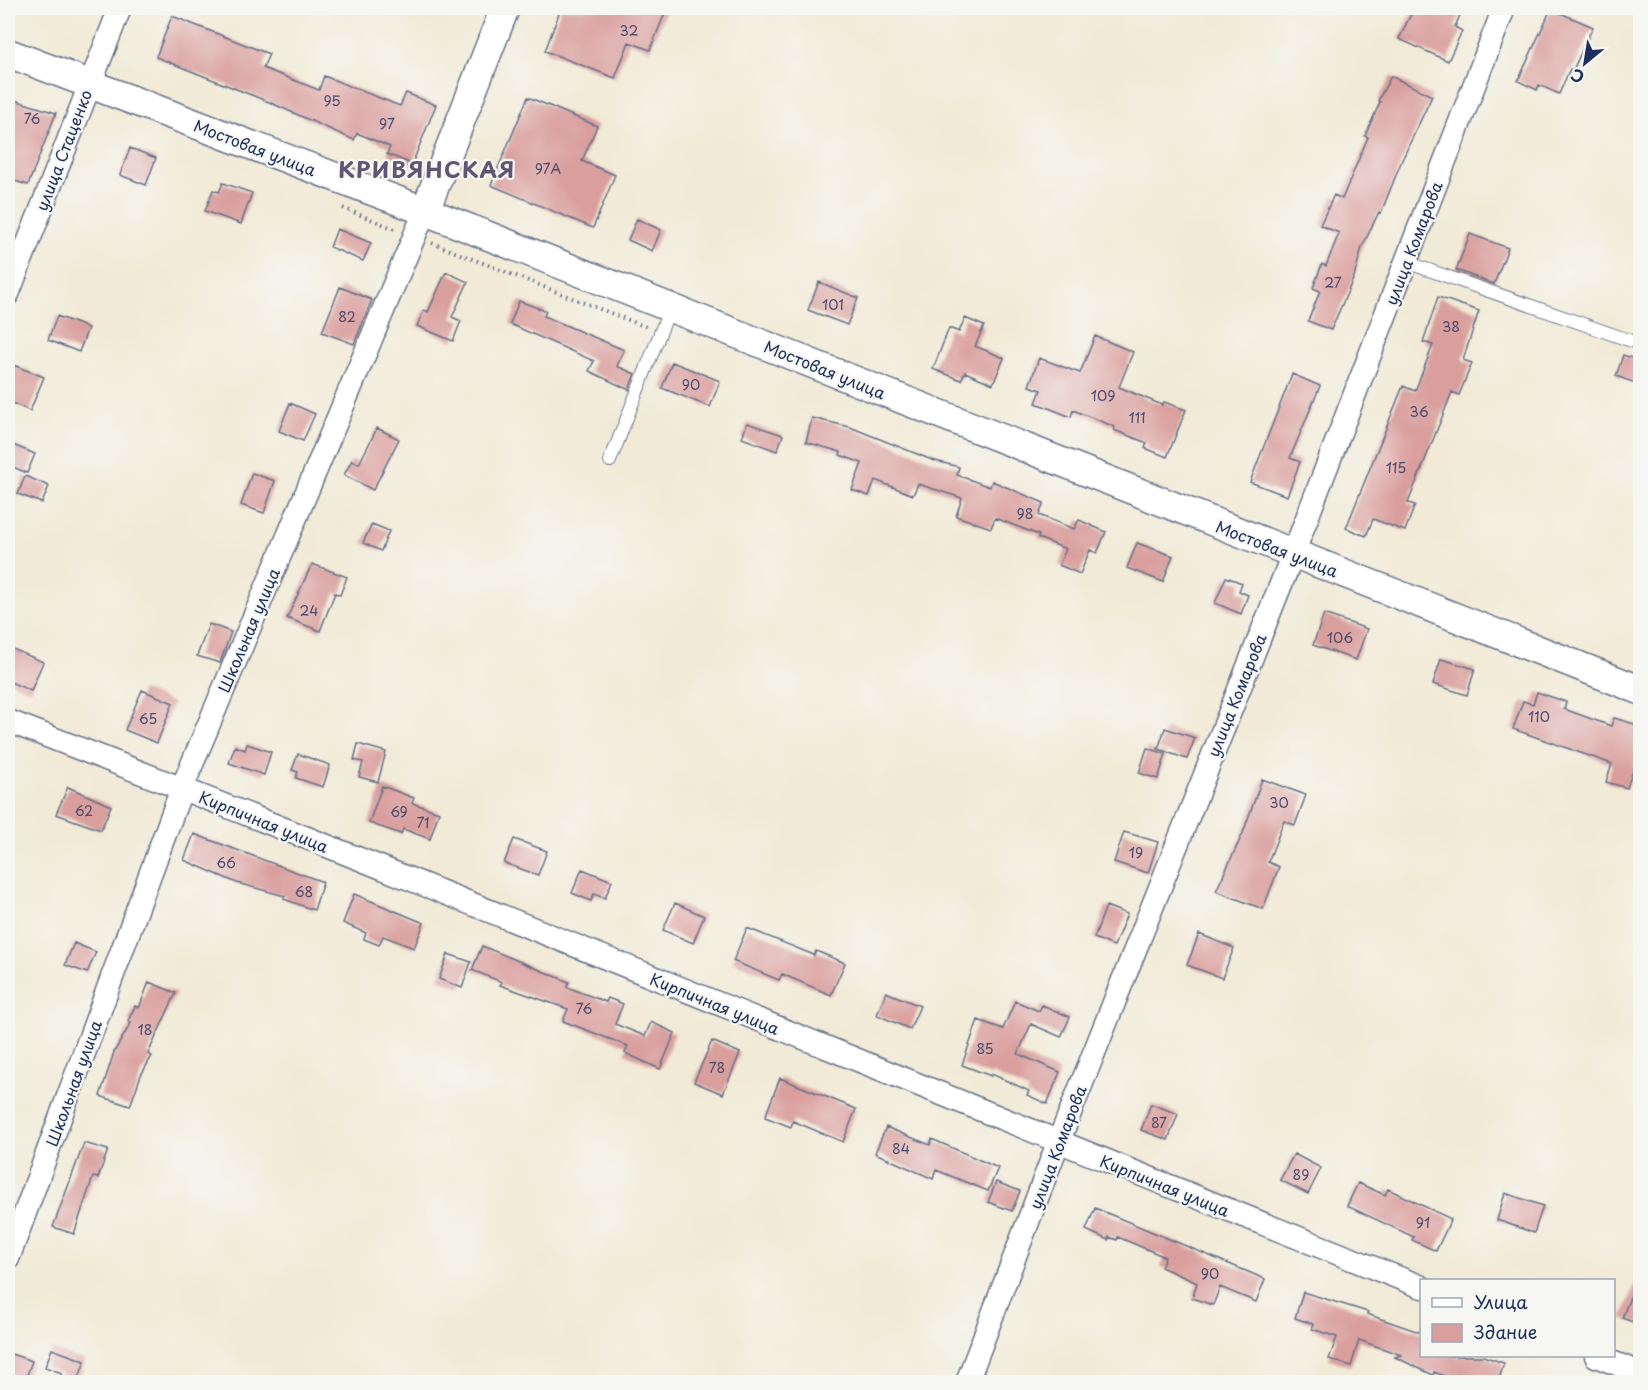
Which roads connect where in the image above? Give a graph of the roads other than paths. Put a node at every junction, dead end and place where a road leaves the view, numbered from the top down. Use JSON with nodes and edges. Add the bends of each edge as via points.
{"nodes":[{"id":1,"x":120,"y":8,"type":"edge"},
{"id":2,"x":505,"y":8,"type":"edge"},
{"id":3,"x":1504,"y":8,"type":"edge"},
{"id":4,"x":8,"y":53,"type":"edge"},
{"id":5,"x":89,"y":85,"type":"junction"},
{"id":6,"x":425,"y":212,"type":"junction"},
{"id":7,"x":1406,"y":262,"type":"junction"},
{"id":8,"x":8,"y":294,"type":"edge"},
{"id":9,"x":670,"y":308,"type":"junction"},
{"id":10,"x":1641,"y":345,"type":"edge"},
{"id":11,"x":610,"y":461,"type":"dead end"},
{"id":12,"x":1293,"y":554,"type":"junction"},
{"id":13,"x":1641,"y":690,"type":"edge"},
{"id":14,"x":8,"y":721,"type":"edge"},
{"id":15,"x":182,"y":788,"type":"junction"},
{"id":16,"x":1058,"y":1143,"type":"junction"},
{"id":17,"x":8,"y":1258,"type":"edge"},
{"id":18,"x":1420,"y":1286,"type":"edge"},
{"id":19,"x":1599,"y":1357,"type":"edge"},
{"id":20,"x":1641,"y":1373,"type":"edge"},
{"id":21,"x":967,"y":1383,"type":"edge"}],
"edges":[{"from":1,"to":5,"type":"street","name":"улица Стаценко"},
{"from":2,"to":6,"type":"street","name":"Школьная улица"},
{"from":3,"to":7,"type":"street","name":"улица Комарова"},
{"from":4,"to":5,"type":"street","name":"Мостовая улица"},
{"from":5,"to":6,"type":"street","name":"Мостовая улица"},
{"from":5,"to":8,"type":"street","name":"улица Стаценко"},
{"from":6,"to":9,"type":"street","name":"Мостовая улица"},
{"from":6,"to":15,"type":"street","name":"Школьная улица"},
{"from":7,"to":10,"type":"lane"},
{"from":7,"to":12,"type":"street","name":"улица Комарова"},
{"from":9,"to":11,"type":"lane"},
{"from":9,"to":12,"type":"street","name":"Мостовая улица"},
{"from":12,"to":13,"type":"street","name":"Мостовая улица"},
{"from":12,"to":16,"type":"street","name":"улица Комарова"},
{"from":14,"to":15,"type":"street","name":"Кирпичная улица"},
{"from":15,"to":16,"type":"street","name":"Кирпичная улица"},
{"from":15,"to":17,"type":"street","name":"Школьная улица"},
{"from":16,"to":18,"type":"street","name":"Кирпичная улица"},
{"from":16,"to":21,"type":"street","name":"улица Комарова"},
{"from":19,"to":20,"type":"street"}]}
